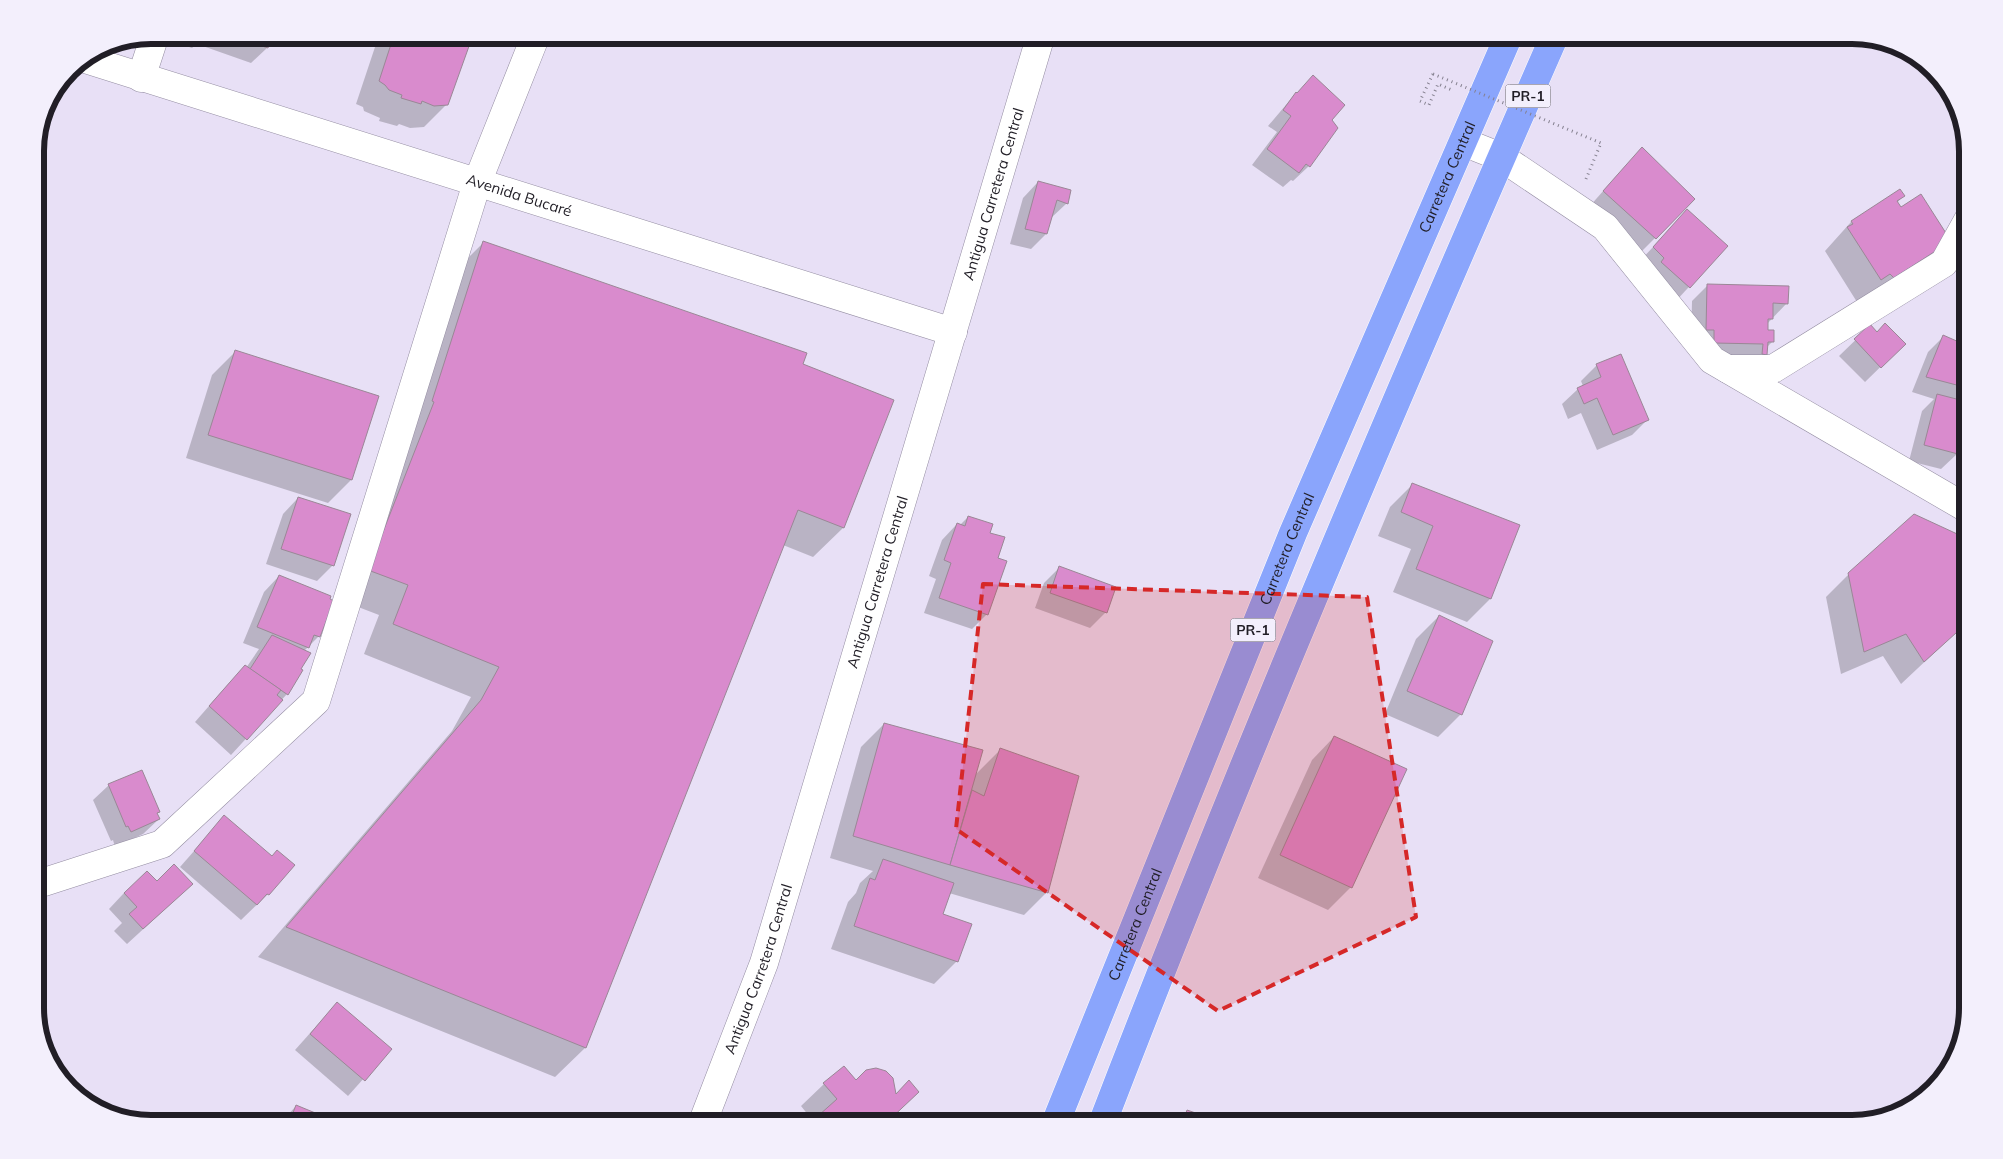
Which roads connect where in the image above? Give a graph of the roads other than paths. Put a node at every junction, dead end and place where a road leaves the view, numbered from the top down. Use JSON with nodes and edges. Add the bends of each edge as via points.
{"nodes":[{"id":1,"x":152,"y":44,"type":"edge"},
{"id":2,"x":532,"y":44,"type":"edge"},
{"id":3,"x":1038,"y":44,"type":"edge"},
{"id":4,"x":1505,"y":44,"type":"edge"},
{"id":5,"x":1551,"y":44,"type":"edge"},
{"id":6,"x":93,"y":61,"type":"edge"},
{"id":7,"x":141,"y":78,"type":"junction"},
{"id":8,"x":1463,"y":142,"type":"junction"},
{"id":9,"x":1501,"y":157,"type":"junction"},
{"id":10,"x":477,"y":183,"type":"junction"},
{"id":11,"x":1959,"y":236,"type":"edge"},
{"id":12,"x":953,"y":332,"type":"junction"},
{"id":13,"x":1726,"y":369,"type":"junction"},
{"id":14,"x":1959,"y":504,"type":"edge"},
{"id":15,"x":44,"y":882,"type":"edge"},
{"id":16,"x":705,"y":1115,"type":"edge"},
{"id":17,"x":1059,"y":1115,"type":"edge"},
{"id":18,"x":1105,"y":1115,"type":"edge"}],
"edges":[{"from":1,"to":7,"type":"street"},
{"from":2,"to":10,"type":"street"},
{"from":3,"to":12,"type":"street","name":"Antigua Carretera Central"},
{"from":4,"to":8,"type":"highway","name":"Carretera Central","number":"PR-1"},
{"from":5,"to":9,"type":"highway","number":"PR-1"},
{"from":6,"to":7,"type":"street","name":"Avenida Bucaré"},
{"from":7,"to":10,"type":"street","name":"Avenida Bucaré"},
{"from":8,"to":9,"type":"street"},
{"from":8,"to":17,"type":"highway","name":"Carretera Central","number":"PR-1","via":[[1293,533]]},
{"from":9,"to":13,"type":"street","via":[[1605,227],[1712,360]]},
{"from":9,"to":18,"type":"highway","number":"PR-1","via":[[1328,566]]},
{"from":10,"to":12,"type":"street","name":"Avenida Bucaré"},
{"from":10,"to":15,"type":"street","via":[[316,701],[162,844]]},
{"from":11,"to":13,"type":"street","via":[[1944,263],[1773,369]]},
{"from":12,"to":16,"type":"street","name":"Antigua Carretera Central","via":[[764,963]]},
{"from":13,"to":14,"type":"street"}]}
